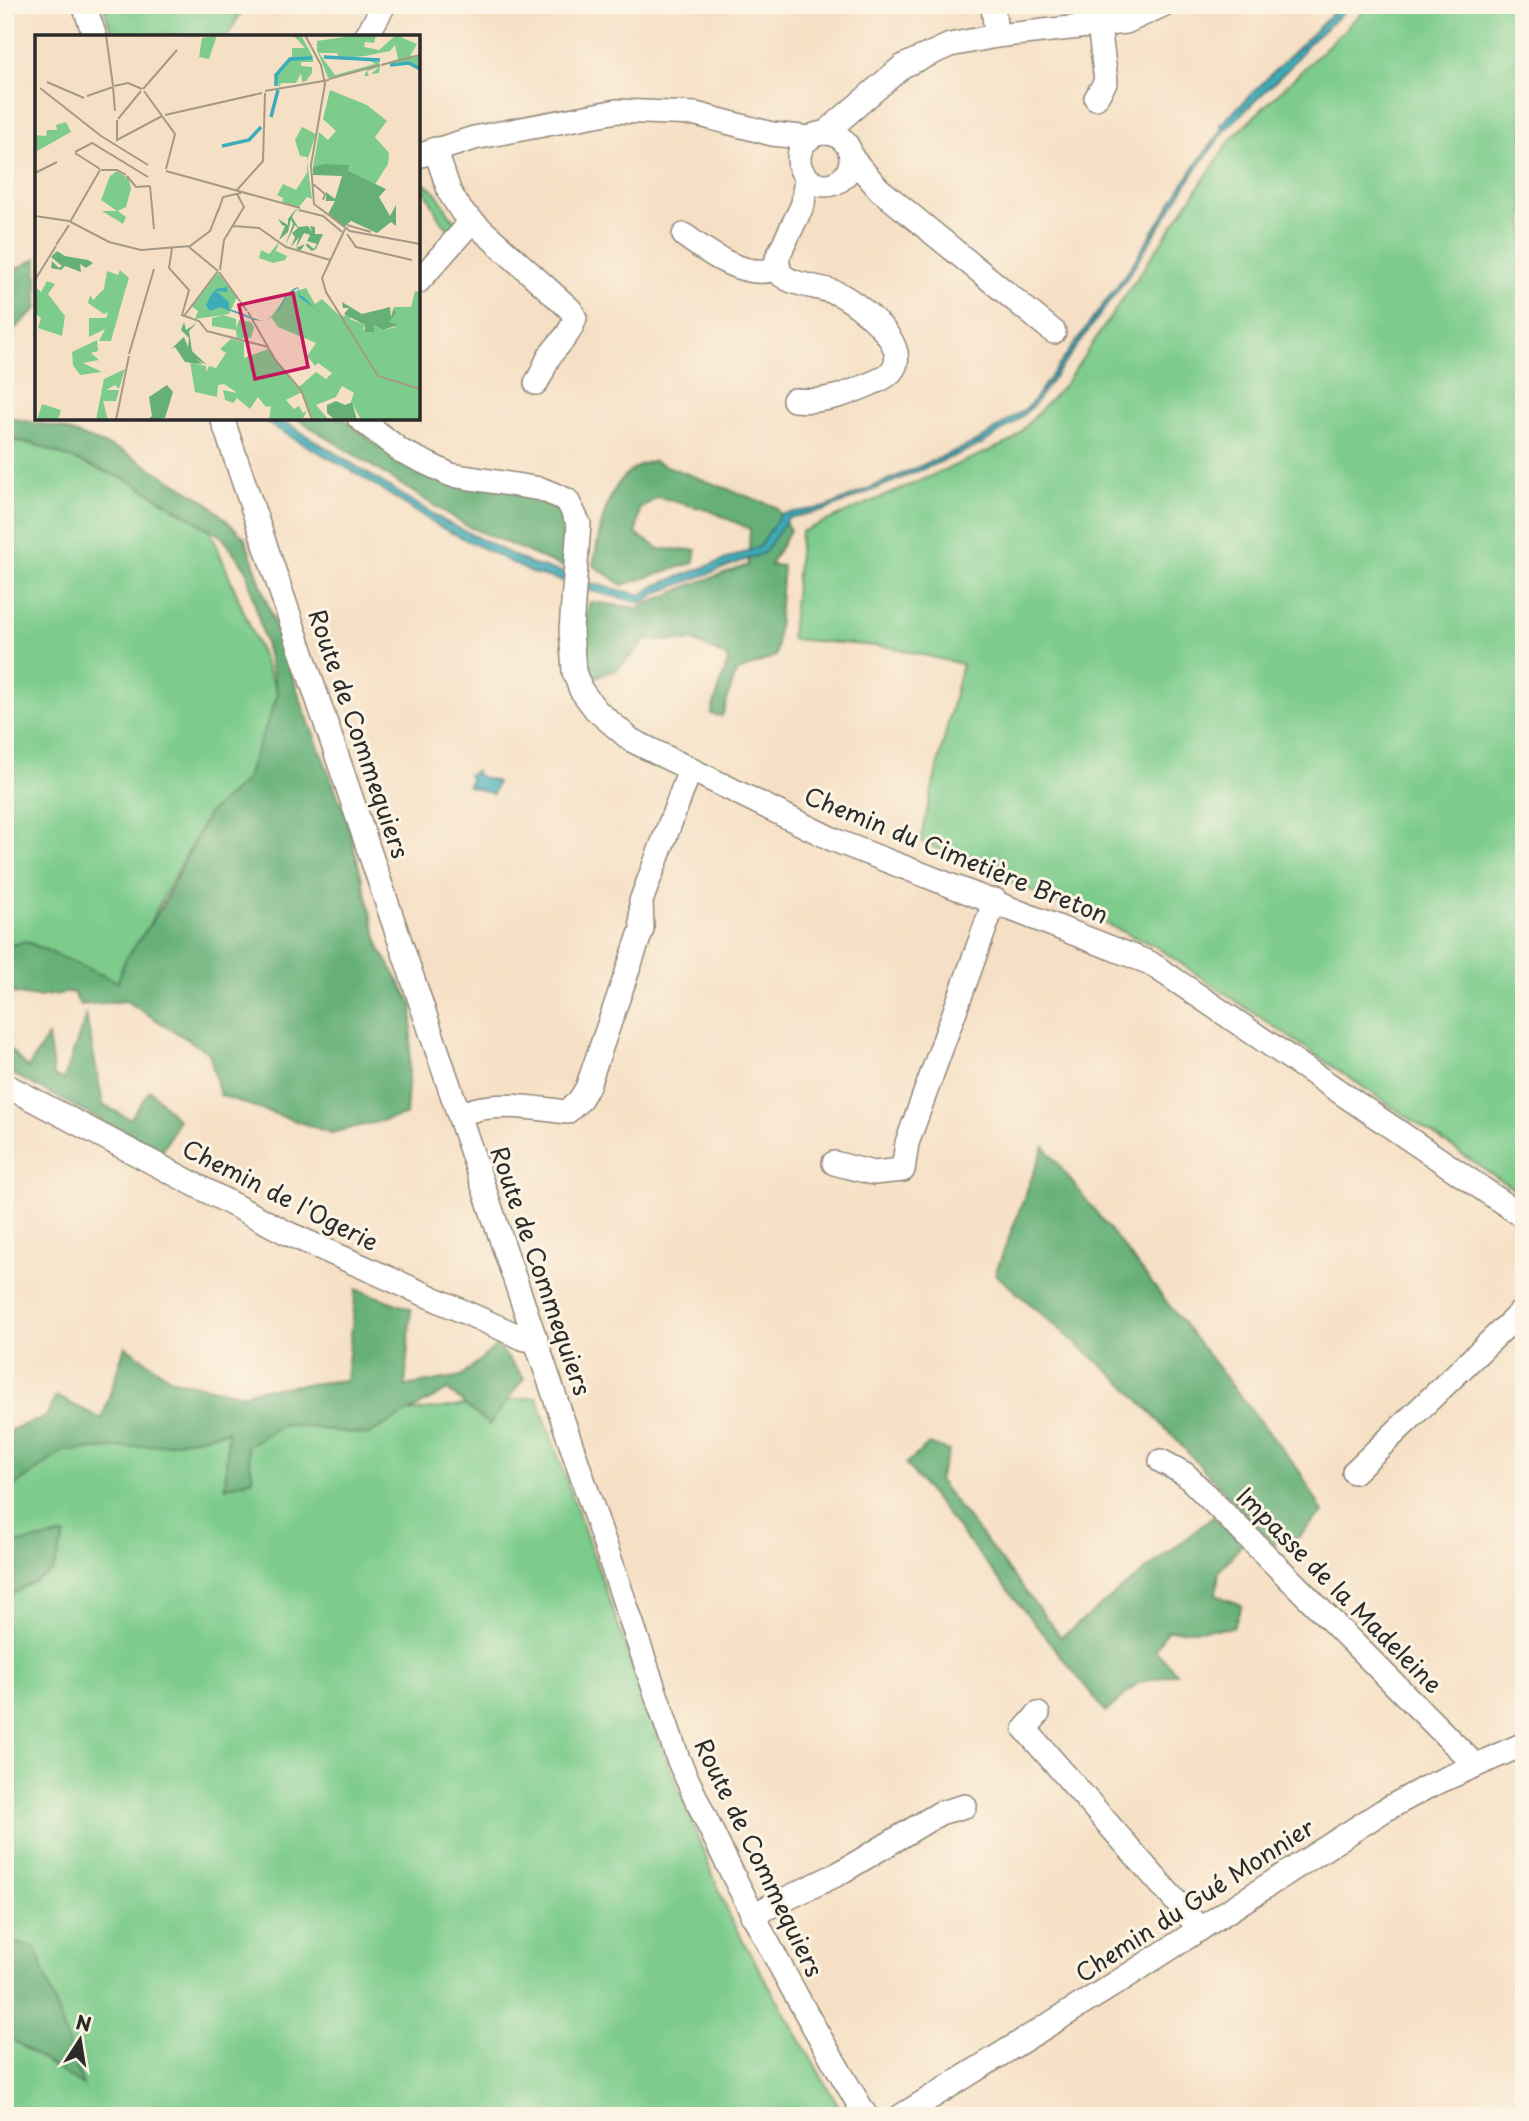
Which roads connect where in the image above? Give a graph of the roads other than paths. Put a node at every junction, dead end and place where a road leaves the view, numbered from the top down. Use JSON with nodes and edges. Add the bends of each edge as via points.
{"nodes":[{"id":1,"x":84,"y":5,"type":"edge"},
{"id":2,"x":384,"y":5,"type":"edge"},
{"id":3,"x":993,"y":5,"type":"edge"},
{"id":4,"x":1163,"y":5,"type":"edge"},
{"id":5,"x":1099,"y":25,"type":"junction"},
{"id":6,"x":94,"y":35,"type":"edge"},
{"id":7,"x":367,"y":35,"type":"edge"},
{"id":8,"x":996,"y":36,"type":"junction"},
{"id":9,"x":1096,"y":98,"type":"dead end"},
{"id":10,"x":426,"y":153,"type":"edge"},
{"id":11,"x":826,"y":158,"type":"junction"},
{"id":12,"x":472,"y":221,"type":"junction"},
{"id":13,"x":684,"y":235,"type":"dead end"},
{"id":14,"x":777,"y":268,"type":"junction"},
{"id":15,"x":420,"y":280,"type":"edge"},
{"id":16,"x":1054,"y":332,"type":"dead end"},
{"id":17,"x":536,"y":383,"type":"dead end"},
{"id":18,"x":794,"y":400,"type":"dead end"},
{"id":19,"x":223,"y":420,"type":"edge"},
{"id":20,"x":362,"y":420,"type":"edge"},
{"id":21,"x":690,"y":770,"type":"junction"},
{"id":22,"x":995,"y":900,"type":"junction"},
{"id":23,"x":5,"y":1085,"type":"edge"},
{"id":24,"x":460,"y":1115,"type":"junction"},
{"id":25,"x":834,"y":1163,"type":"dead end"},
{"id":26,"x":1524,"y":1217,"type":"edge"},
{"id":27,"x":1524,"y":1309,"type":"edge"},
{"id":28,"x":536,"y":1339,"type":"junction"},
{"id":29,"x":1161,"y":1461,"type":"dead end"},
{"id":30,"x":1354,"y":1472,"type":"dead end"},
{"id":31,"x":1038,"y":1714,"type":"dead end"},
{"id":32,"x":1524,"y":1744,"type":"edge"},
{"id":33,"x":1475,"y":1765,"type":"junction"},
{"id":34,"x":965,"y":1806,"type":"dead end"},
{"id":35,"x":752,"y":1915,"type":"junction"},
{"id":36,"x":1200,"y":1929,"type":"junction"},
{"id":37,"x":866,"y":2116,"type":"edge"},
{"id":38,"x":901,"y":2116,"type":"edge"}],
"edges":[{"from":1,"to":6,"type":"street"},
{"from":2,"to":7,"type":"street"},
{"from":3,"to":8,"type":"street"},
{"from":4,"to":5,"type":"street","via":[[1140,18]]},
{"from":5,"to":8,"type":"street"},
{"from":5,"to":9,"type":"street","via":[[1106,81]]},
{"from":8,"to":11,"type":"street","via":[[950,45],[903,66],[849,116]]},
{"from":10,"to":11,"type":"street","via":[[541,123],[617,111],[696,114],[772,134]]},
{"from":10,"to":12,"type":"street"},
{"from":11,"to":14,"type":"street","via":[[778,253]]},
{"from":11,"to":16,"type":"street","via":[[879,189]]},
{"from":12,"to":15,"type":"street"},
{"from":12,"to":17,"type":"street","via":[[575,318],[571,332]]},
{"from":13,"to":14,"type":"street","via":[[705,251],[742,267],[760,273]]},
{"from":14,"to":18,"type":"street","via":[[789,280],[848,299],[888,333],[896,349],[894,366],[882,379],[833,400]]},
{"from":19,"to":24,"type":"street","name":"Route de Commequiers"},
{"from":20,"to":21,"type":"street","name":"Chemin du Cimetière Breton","via":[[401,451],[451,475],[541,489],[567,500],[579,524],[571,639],[581,690],[619,733]]},
{"from":21,"to":22,"type":"street","name":"Chemin du Cimetière Breton","via":[[834,840]]},
{"from":21,"to":24,"type":"street","via":[[641,901],[638,942],[579,1101],[567,1112],[527,1108],[470,1110]]},
{"from":22,"to":25,"type":"street","via":[[907,1143],[902,1170],[873,1173]]},
{"from":22,"to":26,"type":"street","name":"Chemin du Cimetière Breton","via":[[1150,963]]},
{"from":23,"to":28,"type":"street","name":"Chemin de l'Ogerie","via":[[287,1233],[432,1300],[525,1339]]},
{"from":24,"to":28,"type":"street","name":"Route de Commequiers"},
{"from":27,"to":30,"type":"street"},
{"from":28,"to":35,"type":"street","name":"Route de Commequiers","via":[[678,1759]]},
{"from":29,"to":33,"type":"street","name":"Impasse de la Madeleine","via":[[1185,1474]]},
{"from":31,"to":36,"type":"street","via":[[1025,1729]]},
{"from":32,"to":33,"type":"street","name":"Chemin du Gué Monnier"},
{"from":33,"to":36,"type":"street","name":"Chemin du Gué Monnier","via":[[1383,1811]]},
{"from":34,"to":35,"type":"street","via":[[940,1813],[838,1874]]},
{"from":35,"to":37,"type":"street","name":"Route de Commequiers"},
{"from":36,"to":38,"type":"street","name":"Chemin du Gué Monnier"}]}
